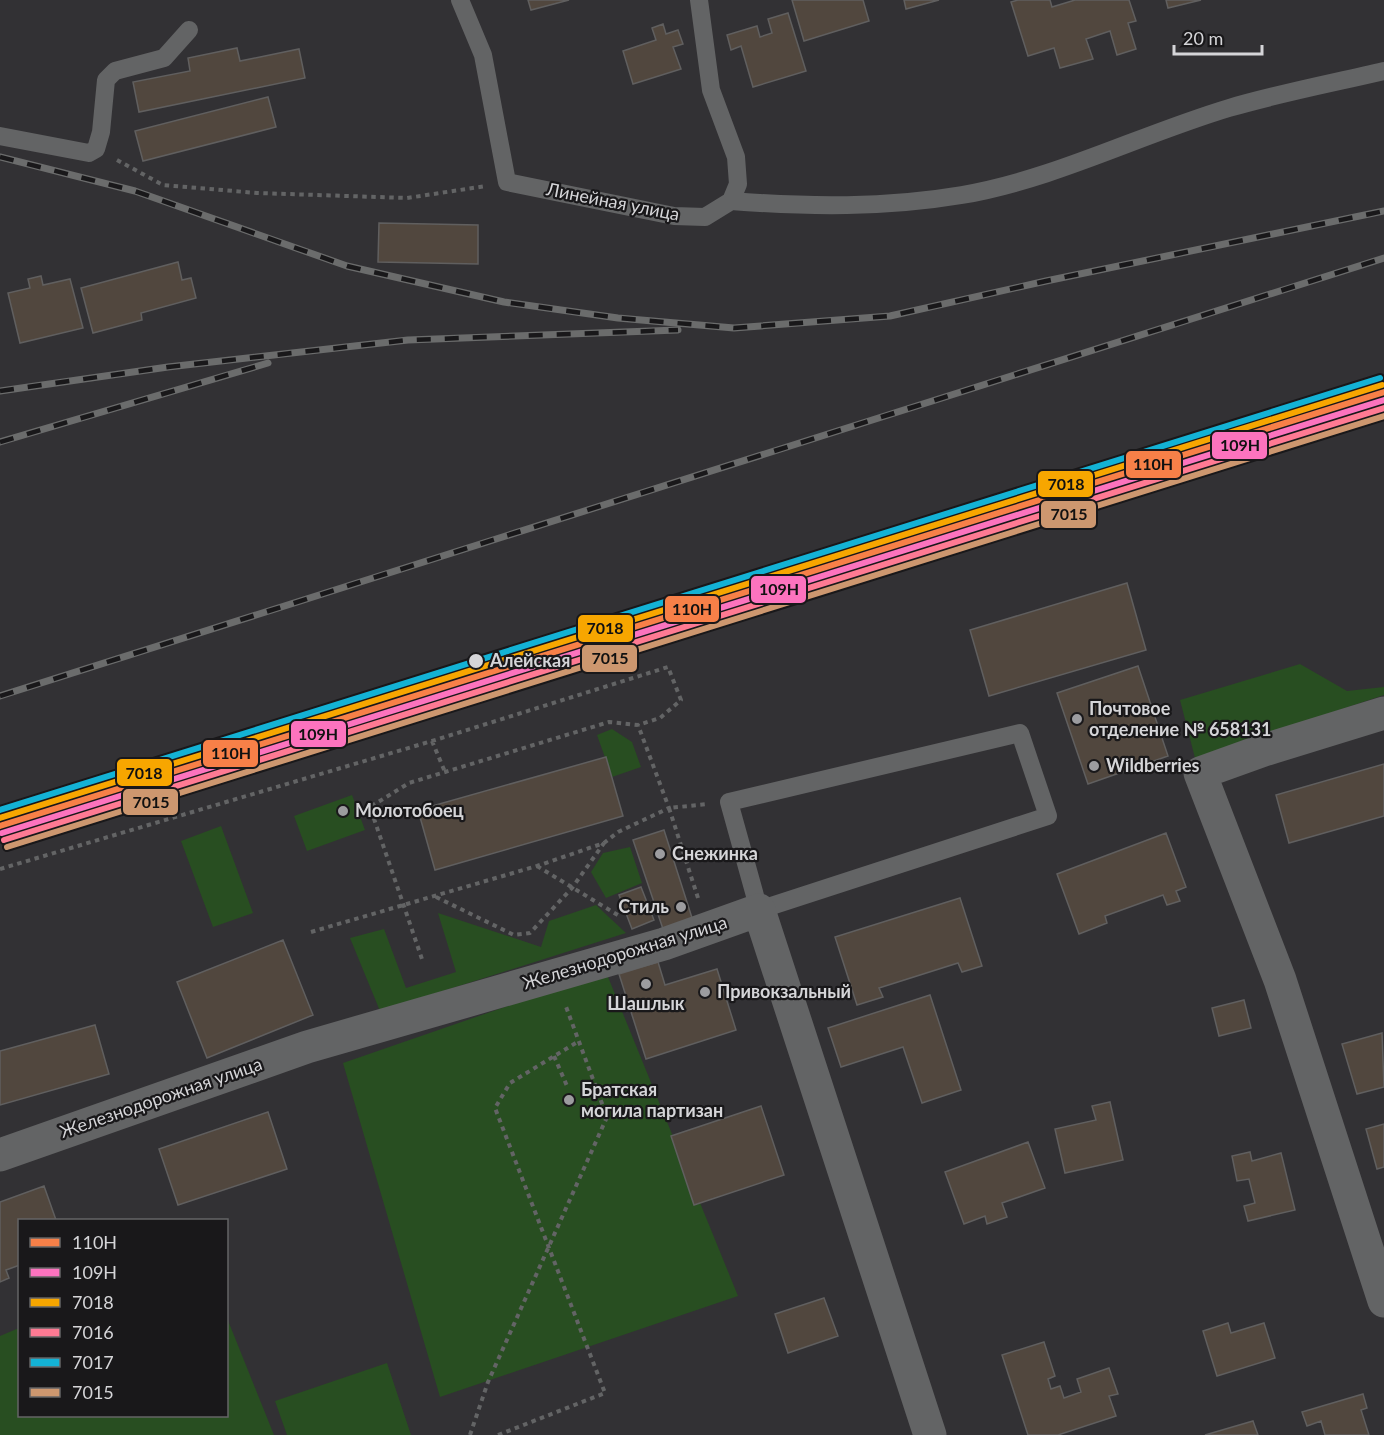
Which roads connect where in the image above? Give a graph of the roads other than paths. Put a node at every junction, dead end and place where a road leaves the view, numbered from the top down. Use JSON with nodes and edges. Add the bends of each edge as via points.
{"nodes":[{"id":1,"x":460,"y":0,"type":"edge"},
{"id":2,"x":699,"y":0,"type":"edge"},
{"id":3,"x":189,"y":30,"type":"dead end"},
{"id":4,"x":1384,"y":71,"type":"edge"},
{"id":5,"x":0,"y":136,"type":"edge"},
{"id":6,"x":731,"y":201,"type":"junction"},
{"id":7,"x":1384,"y":713,"type":"edge"},
{"id":8,"x":759,"y":910,"type":"junction"},
{"id":9,"x":0,"y":1155,"type":"edge"},
{"id":10,"x":1384,"y":1300,"type":"edge"},
{"id":11,"x":930,"y":1435,"type":"edge"}],
"edges":[{"from":1,"to":6,"type":"lane","name":"Линейная улица","via":[[483,55],[507,182],[674,216],[705,217]]},
{"from":2,"to":6,"type":"lane","via":[[711,90],[736,157],[738,184]]},
{"from":3,"to":5,"type":"lane","via":[[164,58],[115,71],[106,80],[101,132],[96,149],[89,153]]},
{"from":4,"to":6,"type":"lane","via":[[1230,108],[1034,179],[962,195],[870,206]]},
{"from":7,"to":10,"type":"street","via":[[1200,773],[1280,980]]},
{"from":8,"to":8,"type":"lane","via":[[729,802],[1020,733],[1048,816]]},
{"from":8,"to":9,"type":"street","name":"Железнодорожная улица","via":[[664,944],[307,1047]]},
{"from":8,"to":11,"type":"street"}]}
